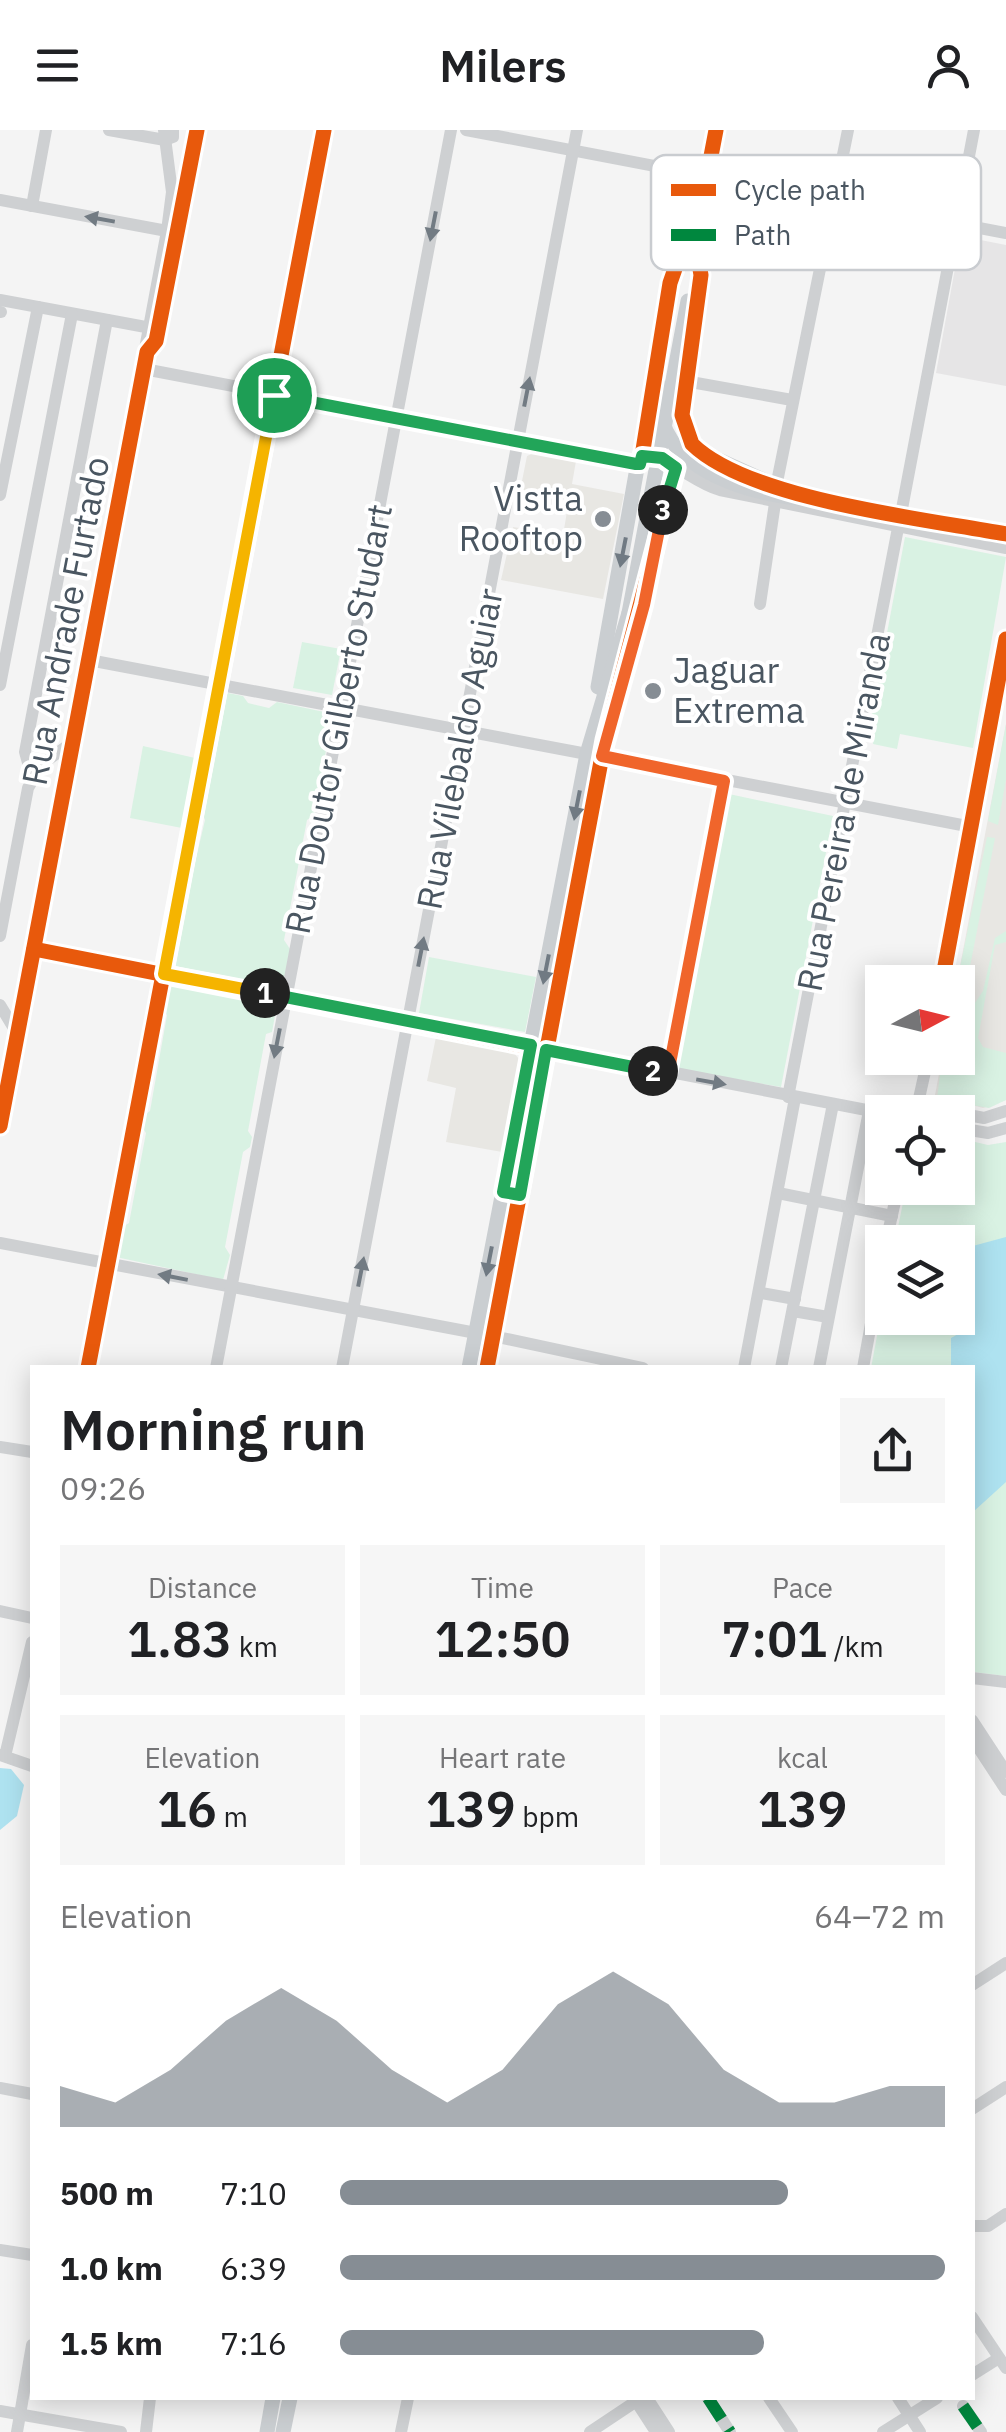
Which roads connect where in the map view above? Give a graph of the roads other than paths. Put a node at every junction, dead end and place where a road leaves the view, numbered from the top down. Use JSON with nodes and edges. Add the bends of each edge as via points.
{"nodes":[{"id":1,"x":46,"y":130,"type":"edge"},
{"id":2,"x":109,"y":130,"type":"edge"},
{"id":3,"x":197,"y":130,"type":"edge"},
{"id":4,"x":324,"y":130,"type":"edge"},
{"id":5,"x":451,"y":130,"type":"edge"},
{"id":6,"x":466,"y":130,"type":"edge"},
{"id":7,"x":577,"y":130,"type":"edge"},
{"id":8,"x":716,"y":130,"type":"edge"},
{"id":9,"x":848,"y":130,"type":"edge"},
{"id":10,"x":974,"y":130,"type":"edge"},
{"id":11,"x":169,"y":134,"type":"edge"},
{"id":12,"x":574,"y":151,"type":"junction"},
{"id":13,"x":712,"y":155,"type":"edge"},
{"id":14,"x":844,"y":155,"type":"edge"},
{"id":15,"x":969,"y":155,"type":"edge"},
{"id":16,"x":651,"y":165,"type":"edge"},
{"id":17,"x":0,"y":200,"type":"edge"},
{"id":18,"x":32,"y":206,"type":"junction"},
{"id":19,"x":981,"y":229,"type":"edge"},
{"id":20,"x":167,"y":231,"type":"junction"},
{"id":21,"x":1006,"y":234,"type":"edge"},
{"id":22,"x":677,"y":270,"type":"edge"},
{"id":23,"x":686,"y":270,"type":"edge"},
{"id":24,"x":690,"y":270,"type":"edge"},
{"id":25,"x":699,"y":270,"type":"edge"},
{"id":26,"x":821,"y":270,"type":"edge"},
{"id":27,"x":948,"y":270,"type":"edge"},
{"id":28,"x":1,"y":307,"type":"edge"},
{"id":29,"x":38,"y":307,"type":"junction"},
{"id":30,"x":72,"y":314,"type":"junction"},
{"id":31,"x":107,"y":320,"type":"junction"},
{"id":32,"x":150,"y":328,"type":"junction"},
{"id":33,"x":147,"y":352,"type":"junction"},
{"id":34,"x":144,"y":369,"type":"junction"},
{"id":35,"x":685,"y":381,"type":"junction"},
{"id":36,"x":274,"y":395,"type":"junction"},
{"id":37,"x":792,"y":400,"type":"junction"},
{"id":38,"x":397,"y":418,"type":"junction"},
{"id":39,"x":518,"y":441,"type":"junction"},
{"id":40,"x":641,"y":460,"type":"junction"},
{"id":41,"x":676,"y":468,"type":"junction"},
{"id":42,"x":0,"y":495,"type":"edge"},
{"id":43,"x":776,"y":495,"type":"junction"},
{"id":44,"x":808,"y":498,"type":"junction"},
{"id":45,"x":899,"y":521,"type":"junction"},
{"id":46,"x":1006,"y":534,"type":"edge"},
{"id":47,"x":1006,"y":548,"type":"edge"},
{"id":48,"x":760,"y":604,"type":"dead end"},
{"id":49,"x":1006,"y":639,"type":"edge"},
{"id":50,"x":89,"y":660,"type":"junction"},
{"id":51,"x":0,"y":685,"type":"edge"},
{"id":52,"x":218,"y":685,"type":"junction"},
{"id":53,"x":340,"y":707,"type":"junction"},
{"id":54,"x":599,"y":710,"type":"junction"},
{"id":55,"x":464,"y":729,"type":"junction"},
{"id":56,"x":74,"y":742,"type":"junction"},
{"id":57,"x":594,"y":755,"type":"junction"},
{"id":58,"x":32,"y":776,"type":"junction"},
{"id":59,"x":724,"y":781,"type":"junction"},
{"id":60,"x":846,"y":804,"type":"junction"},
{"id":61,"x":972,"y":827,"type":"junction"},
{"id":62,"x":7,"y":854,"type":"edge"},
{"id":63,"x":3,"y":892,"type":"edge"},
{"id":64,"x":0,"y":936,"type":"edge"},
{"id":65,"x":34,"y":949,"type":"junction"},
{"id":66,"x":945,"y":965,"type":"edge"},
{"id":67,"x":164,"y":974,"type":"junction"},
{"id":68,"x":286,"y":998,"type":"junction"},
{"id":69,"x":0,"y":1005,"type":"edge"},
{"id":70,"x":408,"y":1021,"type":"junction"},
{"id":71,"x":18,"y":1036,"type":"junction"},
{"id":72,"x":539,"y":1048,"type":"junction"},
{"id":73,"x":668,"y":1074,"type":"junction"},
{"id":74,"x":792,"y":1097,"type":"junction"},
{"id":75,"x":833,"y":1104,"type":"junction"},
{"id":76,"x":865,"y":1110,"type":"edge"},
{"id":77,"x":1006,"y":1112,"type":"edge"},
{"id":78,"x":975,"y":1116,"type":"edge"},
{"id":79,"x":0,"y":1126,"type":"edge"},
{"id":80,"x":1006,"y":1128,"type":"edge"},
{"id":81,"x":975,"y":1131,"type":"edge"},
{"id":82,"x":865,"y":1152,"type":"edge"},
{"id":83,"x":778,"y":1193,"type":"junction"},
{"id":84,"x":816,"y":1200,"type":"junction"},
{"id":85,"x":894,"y":1205,"type":"edge"},
{"id":86,"x":850,"y":1206,"type":"junction"},
{"id":87,"x":892,"y":1216,"type":"junction"},
{"id":88,"x":506,"y":1217,"type":"junction"},
{"id":89,"x":890,"y":1225,"type":"edge"},
{"id":90,"x":0,"y":1243,"type":"edge"},
{"id":91,"x":107,"y":1265,"type":"junction"},
{"id":92,"x":231,"y":1288,"type":"junction"},
{"id":93,"x":760,"y":1293,"type":"junction"},
{"id":94,"x":794,"y":1305,"type":"junction"},
{"id":95,"x":354,"y":1309,"type":"junction"},
{"id":96,"x":828,"y":1317,"type":"junction"},
{"id":97,"x":476,"y":1333,"type":"junction"},
{"id":98,"x":869,"y":1335,"type":"edge"},
{"id":99,"x":493,"y":1336,"type":"junction"},
{"id":100,"x":622,"y":1364,"type":"edge"},
{"id":101,"x":89,"y":1365,"type":"edge"},
{"id":102,"x":217,"y":1365,"type":"edge"},
{"id":103,"x":343,"y":1365,"type":"edge"},
{"id":104,"x":471,"y":1365,"type":"edge"},
{"id":105,"x":488,"y":1365,"type":"edge"},
{"id":106,"x":745,"y":1365,"type":"edge"},
{"id":107,"x":783,"y":1365,"type":"edge"},
{"id":108,"x":820,"y":1365,"type":"edge"},
{"id":109,"x":864,"y":1365,"type":"edge"},
{"id":110,"x":0,"y":1447,"type":"edge"},
{"id":111,"x":30,"y":1452,"type":"edge"},
{"id":112,"x":0,"y":1612,"type":"edge"},
{"id":113,"x":30,"y":1618,"type":"edge"},
{"id":114,"x":30,"y":1650,"type":"edge"},
{"id":115,"x":975,"y":1678,"type":"edge"},
{"id":116,"x":1006,"y":1682,"type":"edge"},
{"id":117,"x":975,"y":1725,"type":"edge"},
{"id":118,"x":975,"y":1743,"type":"edge"},
{"id":119,"x":2,"y":1755,"type":"edge"},
{"id":120,"x":30,"y":1765,"type":"edge"},
{"id":121,"x":1006,"y":1772,"type":"edge"},
{"id":122,"x":1006,"y":1790,"type":"edge"},
{"id":123,"x":1006,"y":1963,"type":"edge"},
{"id":124,"x":975,"y":1982,"type":"edge"},
{"id":125,"x":1006,"y":2087,"type":"edge"},
{"id":126,"x":0,"y":2088,"type":"edge"},
{"id":127,"x":30,"y":2094,"type":"edge"},
{"id":128,"x":975,"y":2107,"type":"edge"},
{"id":129,"x":1006,"y":2214,"type":"edge"},
{"id":130,"x":975,"y":2226,"type":"edge"},
{"id":131,"x":0,"y":2250,"type":"edge"},
{"id":132,"x":30,"y":2255,"type":"edge"},
{"id":133,"x":975,"y":2322,"type":"edge"},
{"id":134,"x":1006,"y":2338,"type":"edge"},
{"id":135,"x":988,"y":2342,"type":"junction"},
{"id":136,"x":30,"y":2358,"type":"edge"},
{"id":137,"x":1003,"y":2363,"type":"edge"},
{"id":138,"x":975,"y":2374,"type":"edge"},
{"id":139,"x":150,"y":2400,"type":"edge"},
{"id":140,"x":273,"y":2400,"type":"edge"},
{"id":141,"x":290,"y":2400,"type":"edge"},
{"id":142,"x":408,"y":2400,"type":"edge"},
{"id":143,"x":636,"y":2400,"type":"edge"},
{"id":144,"x":640,"y":2400,"type":"edge"},
{"id":145,"x":641,"y":2400,"type":"edge"},
{"id":146,"x":709,"y":2400,"type":"edge"},
{"id":147,"x":770,"y":2400,"type":"edge"},
{"id":148,"x":899,"y":2400,"type":"edge"},
{"id":149,"x":934,"y":2400,"type":"edge"},
{"id":150,"x":963,"y":2406,"type":"dead end"},
{"id":151,"x":0,"y":2411,"type":"edge"},
{"id":152,"x":21,"y":2414,"type":"junction"},
{"id":153,"x":910,"y":2415,"type":"junction"},
{"id":154,"x":17,"y":2432,"type":"edge"},
{"id":155,"x":121,"y":2432,"type":"edge"},
{"id":156,"x":146,"y":2432,"type":"edge"},
{"id":157,"x":267,"y":2432,"type":"edge"},
{"id":158,"x":283,"y":2432,"type":"edge"},
{"id":159,"x":402,"y":2432,"type":"edge"},
{"id":160,"x":590,"y":2432,"type":"edge"},
{"id":161,"x":656,"y":2432,"type":"edge"},
{"id":162,"x":670,"y":2432,"type":"edge"},
{"id":163,"x":730,"y":2432,"type":"edge"},
{"id":164,"x":792,"y":2432,"type":"edge"},
{"id":165,"x":884,"y":2432,"type":"edge"},
{"id":166,"x":920,"y":2432,"type":"edge"},
{"id":167,"x":980,"y":2432,"type":"edge"}],
"edges":[{"from":1,"to":18,"type":"street"},
{"from":2,"to":11,"type":"street"},
{"from":3,"to":33,"type":"street","name":"Rua Andrade Furtado","via":[[156,342]]},
{"from":4,"to":36,"type":"street"},
{"from":5,"to":38,"type":"street","name":"Rua Doutor Gilberto Studart","one_way":true},
{"from":6,"to":12,"type":"street"},
{"from":7,"to":12,"type":"street","name":"Rua Vilebaldo Aguiar"},
{"from":8,"to":13,"type":"main road"},
{"from":9,"to":14,"type":"street"},
{"from":10,"to":15,"type":"street","name":"Rua Pereira de Miranda"},
{"from":11,"to":20,"type":"street"},
{"from":12,"to":16,"type":"street"},
{"from":39,"to":12,"type":"street","name":"Rua Vilebaldo Aguiar","one_way":true},
{"from":17,"to":18,"type":"street"},
{"from":20,"to":18,"type":"street","one_way":true},
{"from":19,"to":21,"type":"street"},
{"from":20,"to":32,"type":"street"},
{"from":22,"to":40,"type":"main road"},
{"from":23,"to":44,"type":"main road","via":[[659,398],[670,443],[687,460],[762,492]]},
{"from":24,"to":54,"type":"main road","bridge":true,"via":[[629,613]]},
{"from":25,"to":35,"type":"main road"},
{"from":26,"to":37,"type":"street"},
{"from":27,"to":45,"type":"street","name":"Rua Pereira de Miranda"},
{"from":28,"to":29,"type":"street"},
{"from":29,"to":30,"type":"street"},
{"from":29,"to":42,"type":"street"},
{"from":30,"to":31,"type":"street"},
{"from":30,"to":51,"type":"street"},
{"from":31,"to":32,"type":"street"},
{"from":31,"to":58,"type":"street","via":[[25,752]]},
{"from":32,"to":33,"type":"street"},
{"from":33,"to":34,"type":"street","name":"Rua Andrade Furtado"},
{"from":34,"to":36,"type":"street"},
{"from":34,"to":50,"type":"street","name":"Rua Andrade Furtado"},
{"from":35,"to":37,"type":"street"},
{"from":35,"to":43,"type":"main road","via":[[683,426],[692,444]]},
{"from":36,"to":38,"type":"street"},
{"from":36,"to":52,"type":"street"},
{"from":37,"to":43,"type":"street"},
{"from":38,"to":39,"type":"street"},
{"from":38,"to":53,"type":"street","name":"Rua Doutor Gilberto Studart"},
{"from":39,"to":40,"type":"street"},
{"from":39,"to":55,"type":"street","name":"Rua Vilebaldo Aguiar"},
{"from":40,"to":41,"type":"street","via":[[662,458]]},
{"from":40,"to":54,"type":"main road","one_way":true,"via":[[598,684]]},
{"from":41,"to":43,"type":"street","via":[[707,486]]},
{"from":41,"to":57,"type":"main road"},
{"from":43,"to":44,"type":"main road"},
{"from":43,"to":45,"type":"street"},
{"from":43,"to":48,"type":"street"},
{"from":44,"to":45,"type":"street"},
{"from":45,"to":46,"type":"street"},
{"from":45,"to":47,"type":"street"},
{"from":45,"to":60,"type":"street","name":"Rua Pereira de Miranda"},
{"from":49,"to":61,"type":"street"},
{"from":50,"to":52,"type":"street"},
{"from":50,"to":56,"type":"street","name":"Rua Andrade Furtado"},
{"from":52,"to":53,"type":"street"},
{"from":52,"to":67,"type":"street"},
{"from":53,"to":55,"type":"street"},
{"from":53,"to":68,"type":"street","name":"Rua Doutor Gilberto Studart"},
{"from":54,"to":57,"type":"main road"},
{"from":55,"to":57,"type":"street"},
{"from":70,"to":55,"type":"street","name":"Rua Vilebaldo Aguiar","one_way":true},
{"from":56,"to":58,"type":"street"},
{"from":56,"to":65,"type":"street","name":"Rua Andrade Furtado"},
{"from":57,"to":59,"type":"street"},
{"from":57,"to":72,"type":"main road"},
{"from":58,"to":62,"type":"street"},
{"from":59,"to":60,"type":"street"},
{"from":59,"to":73,"type":"street"},
{"from":60,"to":61,"type":"street"},
{"from":60,"to":74,"type":"street","name":"Rua Pereira de Miranda"},
{"from":61,"to":66,"type":"street"},
{"from":62,"to":63,"type":"street"},
{"from":63,"to":64,"type":"street"},
{"from":65,"to":67,"type":"street"},
{"from":65,"to":71,"type":"street","name":"Rua Andrade Furtado"},
{"from":67,"to":68,"type":"street"},
{"from":67,"to":91,"type":"street"},
{"from":68,"to":70,"type":"street"},
{"from":68,"to":92,"type":"street","name":"Rua Doutor Gilberto Studart","one_way":true},
{"from":69,"to":71,"type":"street"},
{"from":70,"to":72,"type":"street"},
{"from":95,"to":70,"type":"street","name":"Rua Vilebaldo Aguiar","one_way":true},
{"from":71,"to":79,"type":"street","name":"Rua Andrade Furtado"},
{"from":72,"to":73,"type":"street"},
{"from":72,"to":88,"type":"main road"},
{"from":73,"to":74,"type":"street","one_way":true},
{"from":74,"to":75,"type":"street"},
{"from":74,"to":83,"type":"street","name":"Rua Pereira de Miranda"},
{"from":75,"to":76,"type":"street"},
{"from":75,"to":84,"type":"street"},
{"from":77,"to":78,"type":"street"},
{"from":80,"to":81,"type":"street"},
{"from":82,"to":86,"type":"street"},
{"from":83,"to":84,"type":"street"},
{"from":83,"to":93,"type":"street","name":"Rua Pereira de Miranda"},
{"from":84,"to":86,"type":"street"},
{"from":84,"to":94,"type":"street"},
{"from":85,"to":87,"type":"street"},
{"from":86,"to":87,"type":"street"},
{"from":86,"to":96,"type":"street"},
{"from":87,"to":89,"type":"street"},
{"from":88,"to":97,"type":"main road","one_way":true},
{"from":88,"to":99,"type":"main road"},
{"from":90,"to":91,"type":"street"},
{"from":92,"to":91,"type":"street","one_way":true},
{"from":91,"to":101,"type":"street"},
{"from":92,"to":95,"type":"street"},
{"from":92,"to":102,"type":"street","name":"Rua Doutor Gilberto Studart"},
{"from":93,"to":94,"type":"street"},
{"from":93,"to":106,"type":"street","name":"Rua Pereira de Miranda"},
{"from":94,"to":96,"type":"street"},
{"from":94,"to":107,"type":"street"},
{"from":95,"to":97,"type":"street"},
{"from":95,"to":103,"type":"street","name":"Rua Vilebaldo Aguiar"},
{"from":96,"to":108,"type":"street"},
{"from":97,"to":104,"type":"main road"},
{"from":98,"to":109,"type":"street"},
{"from":99,"to":100,"type":"street"},
{"from":99,"to":105,"type":"main road"},
{"from":110,"to":111,"type":"street"},
{"from":112,"to":113,"type":"street"},
{"from":114,"to":119,"type":"street"},
{"from":115,"to":116,"type":"street"},
{"from":117,"to":121,"type":"street"},
{"from":118,"to":122,"type":"street"},
{"from":119,"to":120,"type":"street"},
{"from":123,"to":124,"type":"street"},
{"from":125,"to":128,"type":"street"},
{"from":126,"to":127,"type":"street"},
{"from":129,"to":130,"type":"street"},
{"from":131,"to":132,"type":"street"},
{"from":133,"to":135,"type":"street"},
{"from":134,"to":135,"type":"street"},
{"from":135,"to":137,"type":"street"},
{"from":136,"to":152,"type":"street"},
{"from":137,"to":138,"type":"street"},
{"from":139,"to":156,"type":"street"},
{"from":140,"to":157,"type":"main road"},
{"from":141,"to":158,"type":"main road"},
{"from":142,"to":159,"type":"street"},
{"from":143,"to":160,"type":"street"},
{"from":144,"to":161,"type":"street"},
{"from":145,"to":162,"type":"street"},
{"from":146,"to":163,"type":"street"},
{"from":147,"to":164,"type":"street"},
{"from":148,"to":153,"type":"street"},
{"from":149,"to":153,"type":"street"},
{"from":150,"to":167,"type":"street"},
{"from":151,"to":152,"type":"street"},
{"from":152,"to":154,"type":"street"},
{"from":152,"to":155,"type":"street"},
{"from":153,"to":165,"type":"street"},
{"from":153,"to":166,"type":"street"}]}
